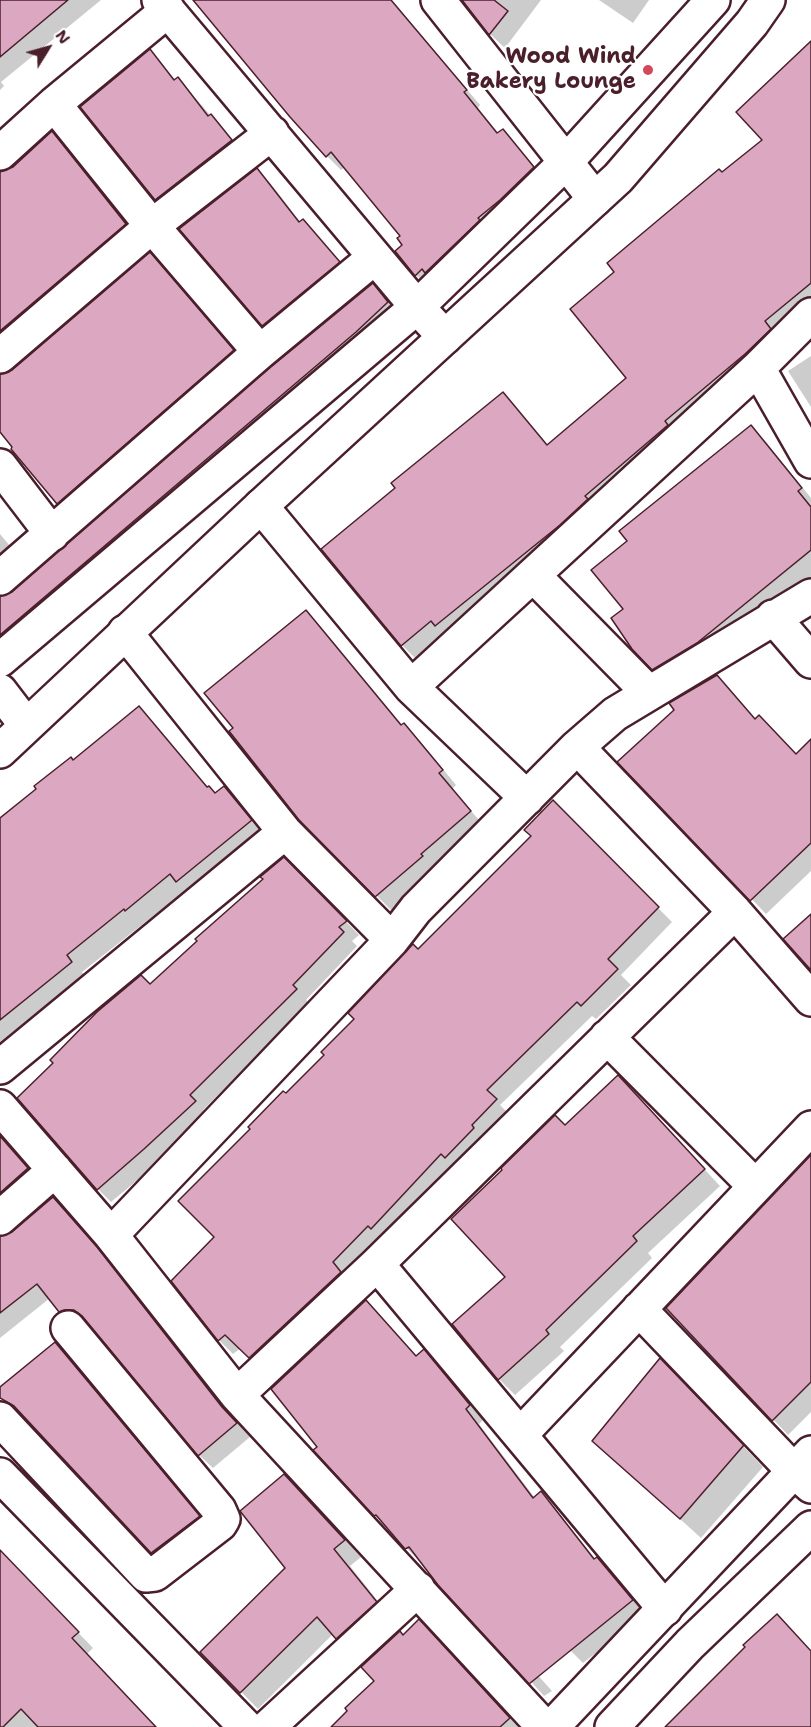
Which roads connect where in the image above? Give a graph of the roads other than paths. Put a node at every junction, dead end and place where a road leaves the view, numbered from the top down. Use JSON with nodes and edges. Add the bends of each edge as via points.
{"nodes":[{"id":1,"x":438,"y":0,"type":"edge"},
{"id":2,"x":713,"y":0,"type":"edge"},
{"id":3,"x":768,"y":0,"type":"edge"},
{"id":4,"x":164,"y":5,"type":"edge"},
{"id":5,"x":54,"y":104,"type":"junction"},
{"id":6,"x":272,"y":133,"type":"junction"},
{"id":7,"x":0,"y":153,"type":"edge"},
{"id":8,"x":565,"y":163,"type":"junction"},
{"id":9,"x":595,"y":199,"type":"junction"},
{"id":10,"x":152,"y":226,"type":"junction"},
{"id":11,"x":375,"y":257,"type":"junction"},
{"id":12,"x":417,"y":307,"type":"junction"},
{"id":13,"x":811,"y":315,"type":"edge"},
{"id":14,"x":445,"y":337,"type":"junction"},
{"id":15,"x":260,"y":352,"type":"junction"},
{"id":16,"x":0,"y":356,"type":"edge"},
{"id":17,"x":758,"y":368,"type":"junction"},
{"id":18,"x":811,"y":461,"type":"edge"},
{"id":19,"x":0,"y":466,"type":"edge"},
{"id":20,"x":261,"y":506,"type":"junction"},
{"id":21,"x":52,"y":534,"type":"junction"},
{"id":22,"x":533,"y":574,"type":"junction"},
{"id":23,"x":0,"y":578,"type":"edge"},
{"id":24,"x":811,"y":596,"type":"edge"},
{"id":25,"x":773,"y":617,"type":"junction"},
{"id":26,"x":125,"y":632,"type":"junction"},
{"id":27,"x":0,"y":660,"type":"edge"},
{"id":28,"x":811,"y":661,"type":"edge"},
{"id":29,"x":411,"y":687,"type":"junction"},
{"id":30,"x":0,"y":692,"type":"edge"},
{"id":31,"x":648,"y":692,"type":"junction"},
{"id":32,"x":26,"y":725,"type":"junction"},
{"id":33,"x":577,"y":747,"type":"junction"},
{"id":34,"x":0,"y":751,"type":"edge"},
{"id":35,"x":527,"y":798,"type":"junction"},
{"id":36,"x":285,"y":832,"type":"junction"},
{"id":37,"x":735,"y":912,"type":"junction"},
{"id":38,"x":392,"y":940,"type":"junction"},
{"id":39,"x":811,"y":999,"type":"edge"},
{"id":40,"x":607,"y":1037,"type":"junction"},
{"id":41,"x":0,"y":1066,"type":"edge"},
{"id":42,"x":0,"y":1107,"type":"edge"},
{"id":43,"x":811,"y":1128,"type":"edge"},
{"id":44,"x":55,"y":1170,"type":"junction"},
{"id":45,"x":755,"y":1186,"type":"junction"},
{"id":46,"x":0,"y":1218,"type":"edge"},
{"id":47,"x":111,"y":1235,"type":"junction"},
{"id":48,"x":377,"y":1264,"type":"junction"},
{"id":49,"x":639,"y":1309,"type":"junction"},
{"id":50,"x":68,"y":1328,"type":"dead end"},
{"id":51,"x":237,"y":1395,"type":"junction"},
{"id":52,"x":0,"y":1419,"type":"edge"},
{"id":53,"x":520,"y":1435,"type":"junction"},
{"id":54,"x":805,"y":1470,"type":"edge"},
{"id":55,"x":0,"y":1475,"type":"edge"},
{"id":56,"x":67,"y":1492,"type":"junction"},
{"id":57,"x":41,"y":1516,"type":"junction"},
{"id":58,"x":811,"y":1528,"type":"edge"},
{"id":59,"x":418,"y":1589,"type":"junction"},
{"id":60,"x":665,"y":1609,"type":"junction"},
{"id":61,"x":246,"y":1727,"type":"edge"},
{"id":62,"x":268,"y":1727,"type":"edge"},
{"id":63,"x":544,"y":1727,"type":"edge"},
{"id":64,"x":552,"y":1727,"type":"edge"},
{"id":65,"x":612,"y":1727,"type":"edge"}],
"edges":[{"from":1,"to":8,"type":"street"},
{"from":2,"to":8,"type":"street"},
{"from":3,"to":9,"type":"street","via":[[626,169]]},
{"from":4,"to":5,"type":"street"},
{"from":4,"to":6,"type":"street"},
{"from":5,"to":7,"type":"street"},
{"from":5,"to":10,"type":"street"},
{"from":6,"to":10,"type":"street"},
{"from":6,"to":11,"type":"street"},
{"from":8,"to":9,"type":"street"},
{"from":8,"to":12,"type":"street"},
{"from":9,"to":14,"type":"street"},
{"from":10,"to":15,"type":"street"},
{"from":10,"to":16,"type":"street"},
{"from":11,"to":12,"type":"street"},
{"from":11,"to":15,"type":"street"},
{"from":12,"to":14,"type":"street"},
{"from":12,"to":27,"type":"street"},
{"from":13,"to":17,"type":"street"},
{"from":14,"to":20,"type":"street"},
{"from":15,"to":21,"type":"street"},
{"from":17,"to":18,"type":"street"},
{"from":17,"to":22,"type":"street"},
{"from":19,"to":21,"type":"street"},
{"from":20,"to":26,"type":"street"},
{"from":20,"to":29,"type":"street"},
{"from":21,"to":23,"type":"street"},
{"from":22,"to":29,"type":"street"},
{"from":22,"to":31,"type":"street"},
{"from":24,"to":25,"type":"street"},
{"from":25,"to":28,"type":"street"},
{"from":25,"to":31,"type":"street"},
{"from":26,"to":32,"type":"street"},
{"from":26,"to":36,"type":"street"},
{"from":29,"to":35,"type":"street"},
{"from":30,"to":32,"type":"street"},
{"from":31,"to":33,"type":"street"},
{"from":32,"to":34,"type":"street"},
{"from":33,"to":35,"type":"street"},
{"from":33,"to":37,"type":"street"},
{"from":35,"to":38,"type":"street","via":[[416,909]]},
{"from":36,"to":38,"type":"street"},
{"from":36,"to":41,"type":"street"},
{"from":37,"to":39,"type":"street"},
{"from":37,"to":40,"type":"street"},
{"from":38,"to":47,"type":"street"},
{"from":40,"to":45,"type":"street"},
{"from":40,"to":48,"type":"street"},
{"from":42,"to":44,"type":"street"},
{"from":43,"to":45,"type":"street"},
{"from":44,"to":46,"type":"street"},
{"from":44,"to":47,"type":"street"},
{"from":45,"to":49,"type":"street"},
{"from":47,"to":51,"type":"street"},
{"from":48,"to":51,"type":"street"},
{"from":48,"to":53,"type":"street"},
{"from":49,"to":53,"type":"street"},
{"from":49,"to":54,"type":"street"},
{"from":50,"to":56,"type":"street","via":[[223,1519],[155,1574],[146,1575]]},
{"from":51,"to":59,"type":"street"},
{"from":52,"to":56,"type":"street"},
{"from":53,"to":60,"type":"street"},
{"from":54,"to":60,"type":"street"},
{"from":55,"to":57,"type":"street"},
{"from":56,"to":57,"type":"street"},
{"from":57,"to":61,"type":"street"},
{"from":58,"to":65,"type":"street","via":[[690,1644]]},
{"from":59,"to":62,"type":"street"},
{"from":59,"to":63,"type":"street"},
{"from":60,"to":64,"type":"street"}]}
